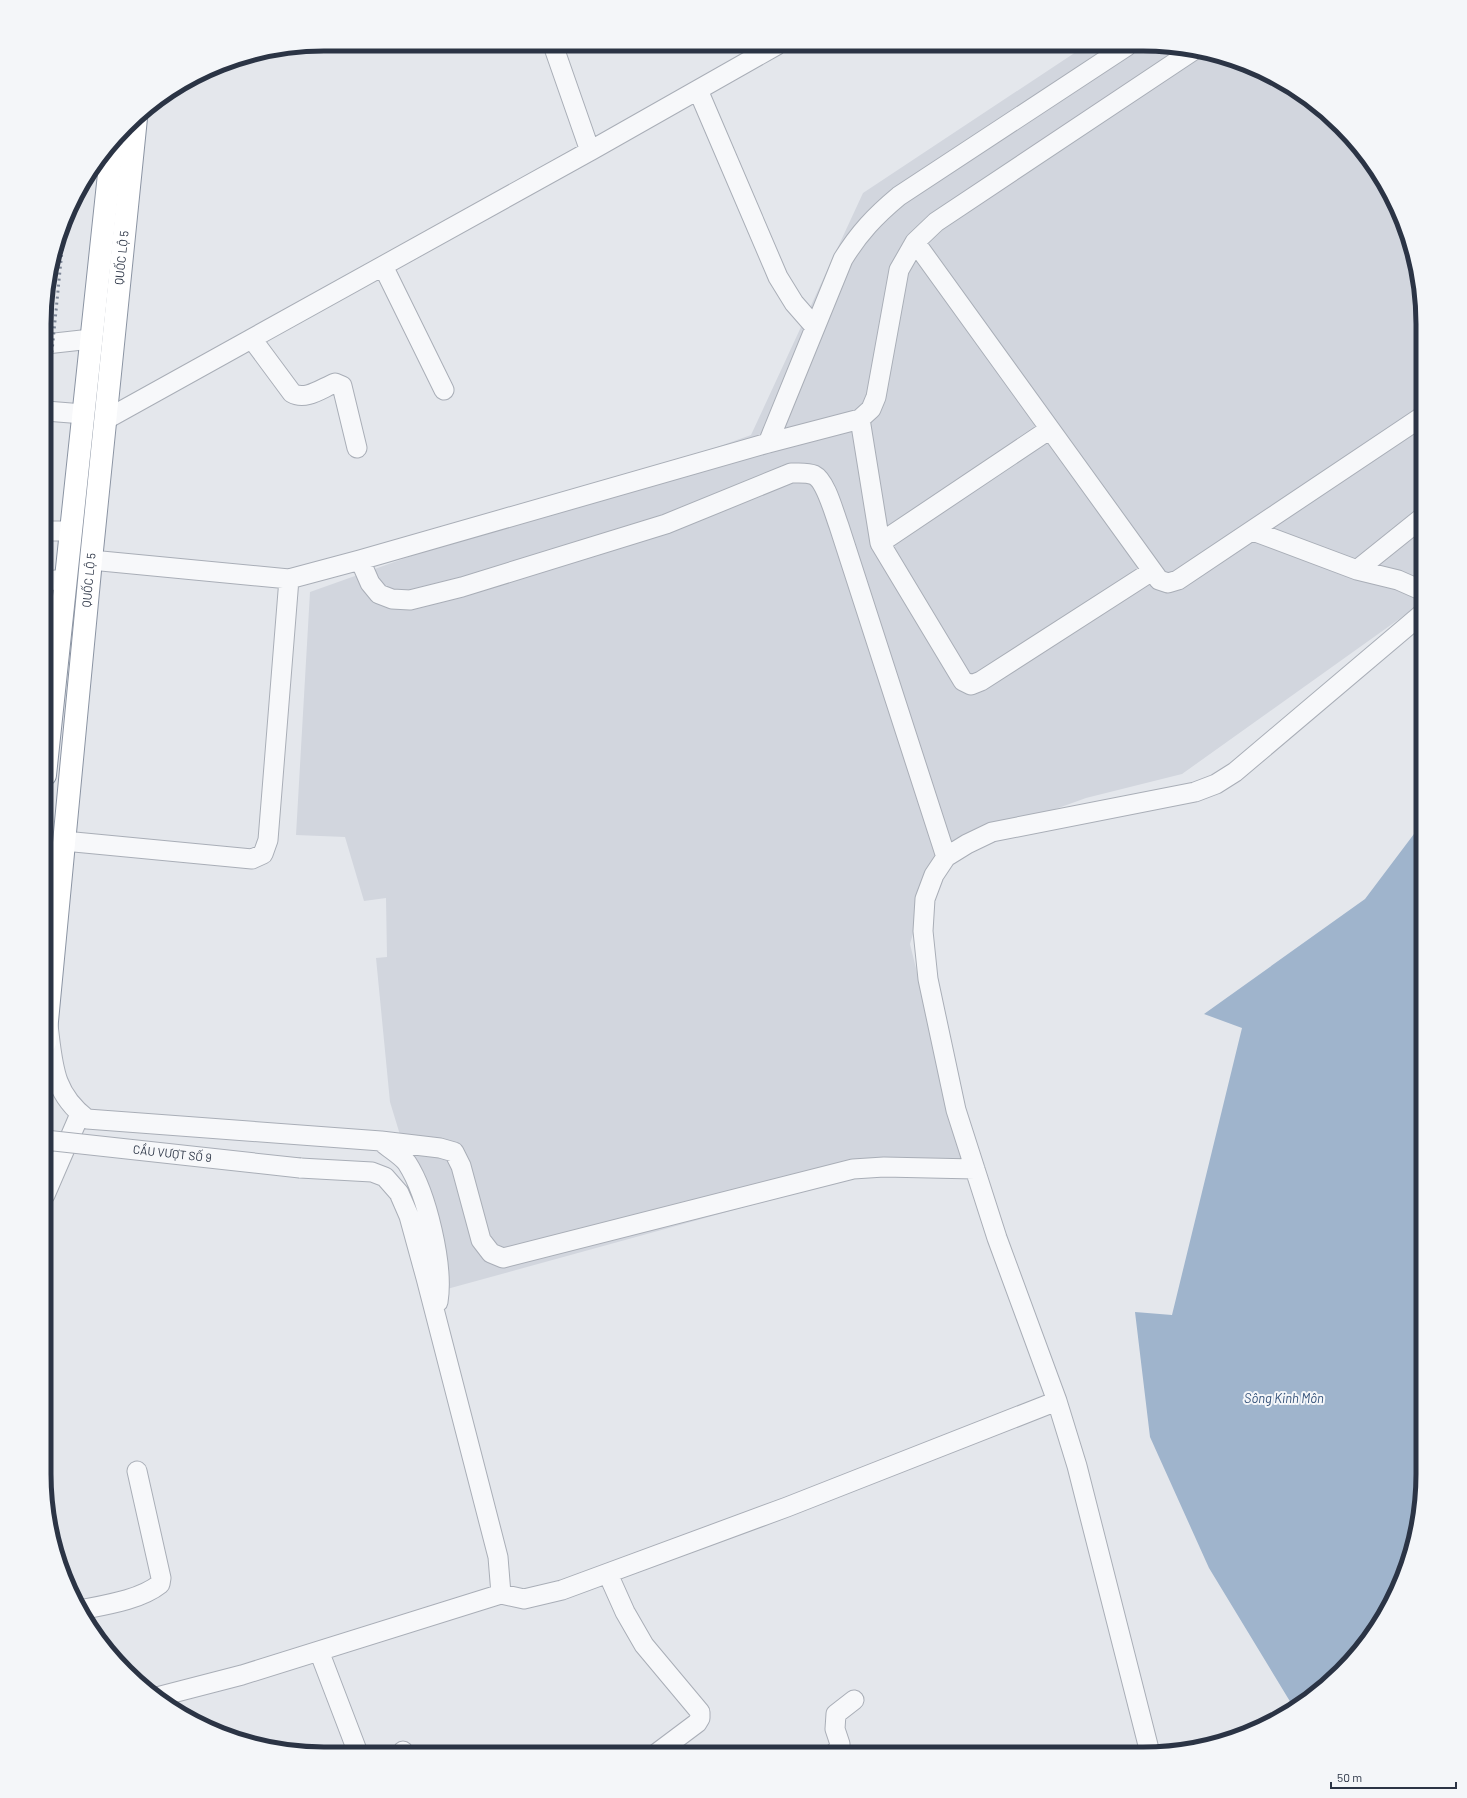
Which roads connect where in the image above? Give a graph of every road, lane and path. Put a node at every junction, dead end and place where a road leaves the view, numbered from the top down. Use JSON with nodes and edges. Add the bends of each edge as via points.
{"nodes":[{"id":1,"x":555,"y":51,"type":"edge"},
{"id":2,"x":766,"y":51,"type":"edge"},
{"id":3,"x":1119,"y":51,"type":"edge"},
{"id":4,"x":1187,"y":54,"type":"edge"},
{"id":5,"x":698,"y":90,"type":"junction"},
{"id":6,"x":135,"y":127,"type":"edge"},
{"id":7,"x":590,"y":151,"type":"junction"},
{"id":8,"x":111,"y":153,"type":"edge"},
{"id":9,"x":915,"y":242,"type":"junction"},
{"id":10,"x":383,"y":266,"type":"junction"},
{"id":11,"x":815,"y":327,"type":"junction"},
{"id":12,"x":92,"y":339,"type":"junction"},
{"id":13,"x":252,"y":339,"type":"junction"},
{"id":14,"x":51,"y":343,"type":"edge"},
{"id":15,"x":444,"y":390,"type":"dead end"},
{"id":16,"x":51,"y":411,"type":"edge"},
{"id":17,"x":84,"y":414,"type":"junction"},
{"id":18,"x":860,"y":419,"type":"junction"},
{"id":19,"x":105,"y":420,"type":"junction"},
{"id":20,"x":1416,"y":421,"type":"edge"},
{"id":21,"x":1050,"y":429,"type":"junction"},
{"id":22,"x":768,"y":443,"type":"junction"},
{"id":23,"x":357,"y":448,"type":"dead end"},
{"id":24,"x":1416,"y":523,"type":"edge"},
{"id":25,"x":51,"y":531,"type":"edge"},
{"id":26,"x":71,"y":531,"type":"junction"},
{"id":27,"x":1253,"y":531,"type":"junction"},
{"id":28,"x":880,"y":543,"type":"junction"},
{"id":29,"x":91,"y":560,"type":"junction"},
{"id":30,"x":360,"y":560,"type":"junction"},
{"id":31,"x":1357,"y":570,"type":"junction"},
{"id":32,"x":1152,"y":571,"type":"junction"},
{"id":33,"x":289,"y":579,"type":"junction"},
{"id":34,"x":56,"y":580,"type":"edge"},
{"id":35,"x":1416,"y":588,"type":"edge"},
{"id":36,"x":1416,"y":619,"type":"edge"},
{"id":37,"x":51,"y":676,"type":"edge"},
{"id":38,"x":64,"y":840,"type":"junction"},
{"id":39,"x":946,"y":858,"type":"junction"},
{"id":40,"x":51,"y":980,"type":"edge"},
{"id":41,"x":51,"y":1058,"type":"edge"},
{"id":42,"x":80,"y":1114,"type":"junction"},
{"id":43,"x":51,"y":1141,"type":"edge"},
{"id":44,"x":381,"y":1141,"type":"junction"},
{"id":45,"x":975,"y":1169,"type":"junction"},
{"id":46,"x":51,"y":1182,"type":"edge"},
{"id":47,"x":436,"y":1317,"type":"junction"},
{"id":48,"x":1057,"y":1401,"type":"junction"},
{"id":49,"x":137,"y":1471,"type":"dead end"},
{"id":50,"x":608,"y":1574,"type":"junction"},
{"id":51,"x":501,"y":1594,"type":"junction"},
{"id":52,"x":87,"y":1609,"type":"edge"},
{"id":53,"x":319,"y":1651,"type":"junction"},
{"id":54,"x":164,"y":1695,"type":"edge"},
{"id":55,"x":854,"y":1700,"type":"dead end"},
{"id":56,"x":356,"y":1747,"type":"edge"},
{"id":57,"x":665,"y":1747,"type":"edge"},
{"id":58,"x":840,"y":1747,"type":"edge"},
{"id":59,"x":1148,"y":1747,"type":"edge"}],
"edges":[{"from":1,"to":7,"type":"street"},
{"from":2,"to":5,"type":"street"},
{"from":3,"to":11,"type":"street","via":[[899,196],[876,215],[857,236],[843,259]]},
{"from":4,"to":9,"type":"street","via":[[949,212]]},
{"from":5,"to":7,"type":"street"},
{"from":5,"to":11,"type":"street","via":[[778,277],[794,303]]},
{"from":6,"to":19,"type":"highway","name":"QUỐC LỘ 5"},
{"from":7,"to":10,"type":"street"},
{"from":8,"to":12,"type":"highway","name":"QUỐC LỘ 5"},
{"from":9,"to":18,"type":"street","via":[[899,270],[876,397],[871,410]]},
{"from":9,"to":21,"type":"street"},
{"from":10,"to":13,"type":"street"},
{"from":10,"to":15,"type":"street"},
{"from":11,"to":22,"type":"street"},
{"from":12,"to":14,"type":"street"},
{"from":12,"to":17,"type":"highway","name":"QUỐC LỘ 5"},
{"from":13,"to":19,"type":"street"},
{"from":13,"to":23,"type":"street","via":[[292,393],[299,397],[335,383],[342,386]]},
{"from":16,"to":17,"type":"street"},
{"from":17,"to":26,"type":"highway","name":"QUỐC LỘ 5"},
{"from":18,"to":22,"type":"street"},
{"from":18,"to":28,"type":"street"},
{"from":19,"to":29,"type":"highway","name":"QUỐC LỘ 5"},
{"from":20,"to":27,"type":"street"},
{"from":21,"to":28,"type":"street"},
{"from":21,"to":32,"type":"street"},
{"from":22,"to":30,"type":"street"},
{"from":24,"to":31,"type":"street"},
{"from":25,"to":26,"type":"street"},
{"from":26,"to":34,"type":"highway","name":"QUỐC LỘ 5"},
{"from":27,"to":31,"type":"street"},
{"from":27,"to":32,"type":"street","via":[[1178,580],[1168,583],[1159,580]]},
{"from":28,"to":32,"type":"street","via":[[963,681],[971,685]]},
{"from":29,"to":33,"type":"street"},
{"from":29,"to":38,"type":"highway","name":"QUỐC LỘ 5"},
{"from":30,"to":33,"type":"street"},
{"from":30,"to":39,"type":"street","via":[[370,583],[380,594],[392,599],[410,600],[462,587],[666,524],[791,473],[814,476],[822,481],[839,526]]},
{"from":31,"to":35,"type":"street","via":[[1398,580]]},
{"from":33,"to":38,"type":"street","via":[[268,840],[263,854],[252,859]]},
{"from":34,"to":37,"type":"highway","name":"QUỐC LỘ 5"},
{"from":36,"to":39,"type":"street","via":[[1236,772],[1216,784],[1195,792],[992,832]]},
{"from":38,"to":40,"type":"highway","name":"QUỐC LỘ 5"},
{"from":39,"to":45,"type":"street","via":[[934,875],[925,899],[923,931],[928,979],[954,1102]]},
{"from":41,"to":42,"type":"street","via":[[64,1096]]},
{"from":42,"to":44,"type":"street","via":[[87,1119]]},
{"from":42,"to":46,"type":"street"},
{"from":43,"to":47,"type":"street","name":"CẦU VƯỢT SỐ 9","bridge":true,"via":[[300,1168],[372,1172],[385,1177],[399,1193],[409,1216]]},
{"from":44,"to":45,"type":"street","via":[[454,1152],[461,1166],[481,1240],[491,1253],[503,1258],[853,1169]]},
{"from":44,"to":47,"type":"street","via":[[406,1162],[419,1187],[437,1253],[440,1287]]},
{"from":45,"to":48,"type":"street","via":[[997,1238]]},
{"from":47,"to":51,"type":"street","name":"CẦU VƯỢT SỐ 9","via":[[498,1557]]},
{"from":48,"to":50,"type":"street"},
{"from":48,"to":59,"type":"street","via":[[1077,1466]]},
{"from":49,"to":52,"type":"street","via":[[161,1578],[160,1584],[117,1603]]},
{"from":50,"to":51,"type":"street","via":[[562,1590],[524,1599]]},
{"from":50,"to":57,"type":"street","via":[[644,1645],[700,1712],[697,1723]]},
{"from":51,"to":53,"type":"street"},
{"from":53,"to":54,"type":"street"},
{"from":53,"to":56,"type":"street"},
{"from":55,"to":58,"type":"street","via":[[836,1714],[835,1729]]}]}
